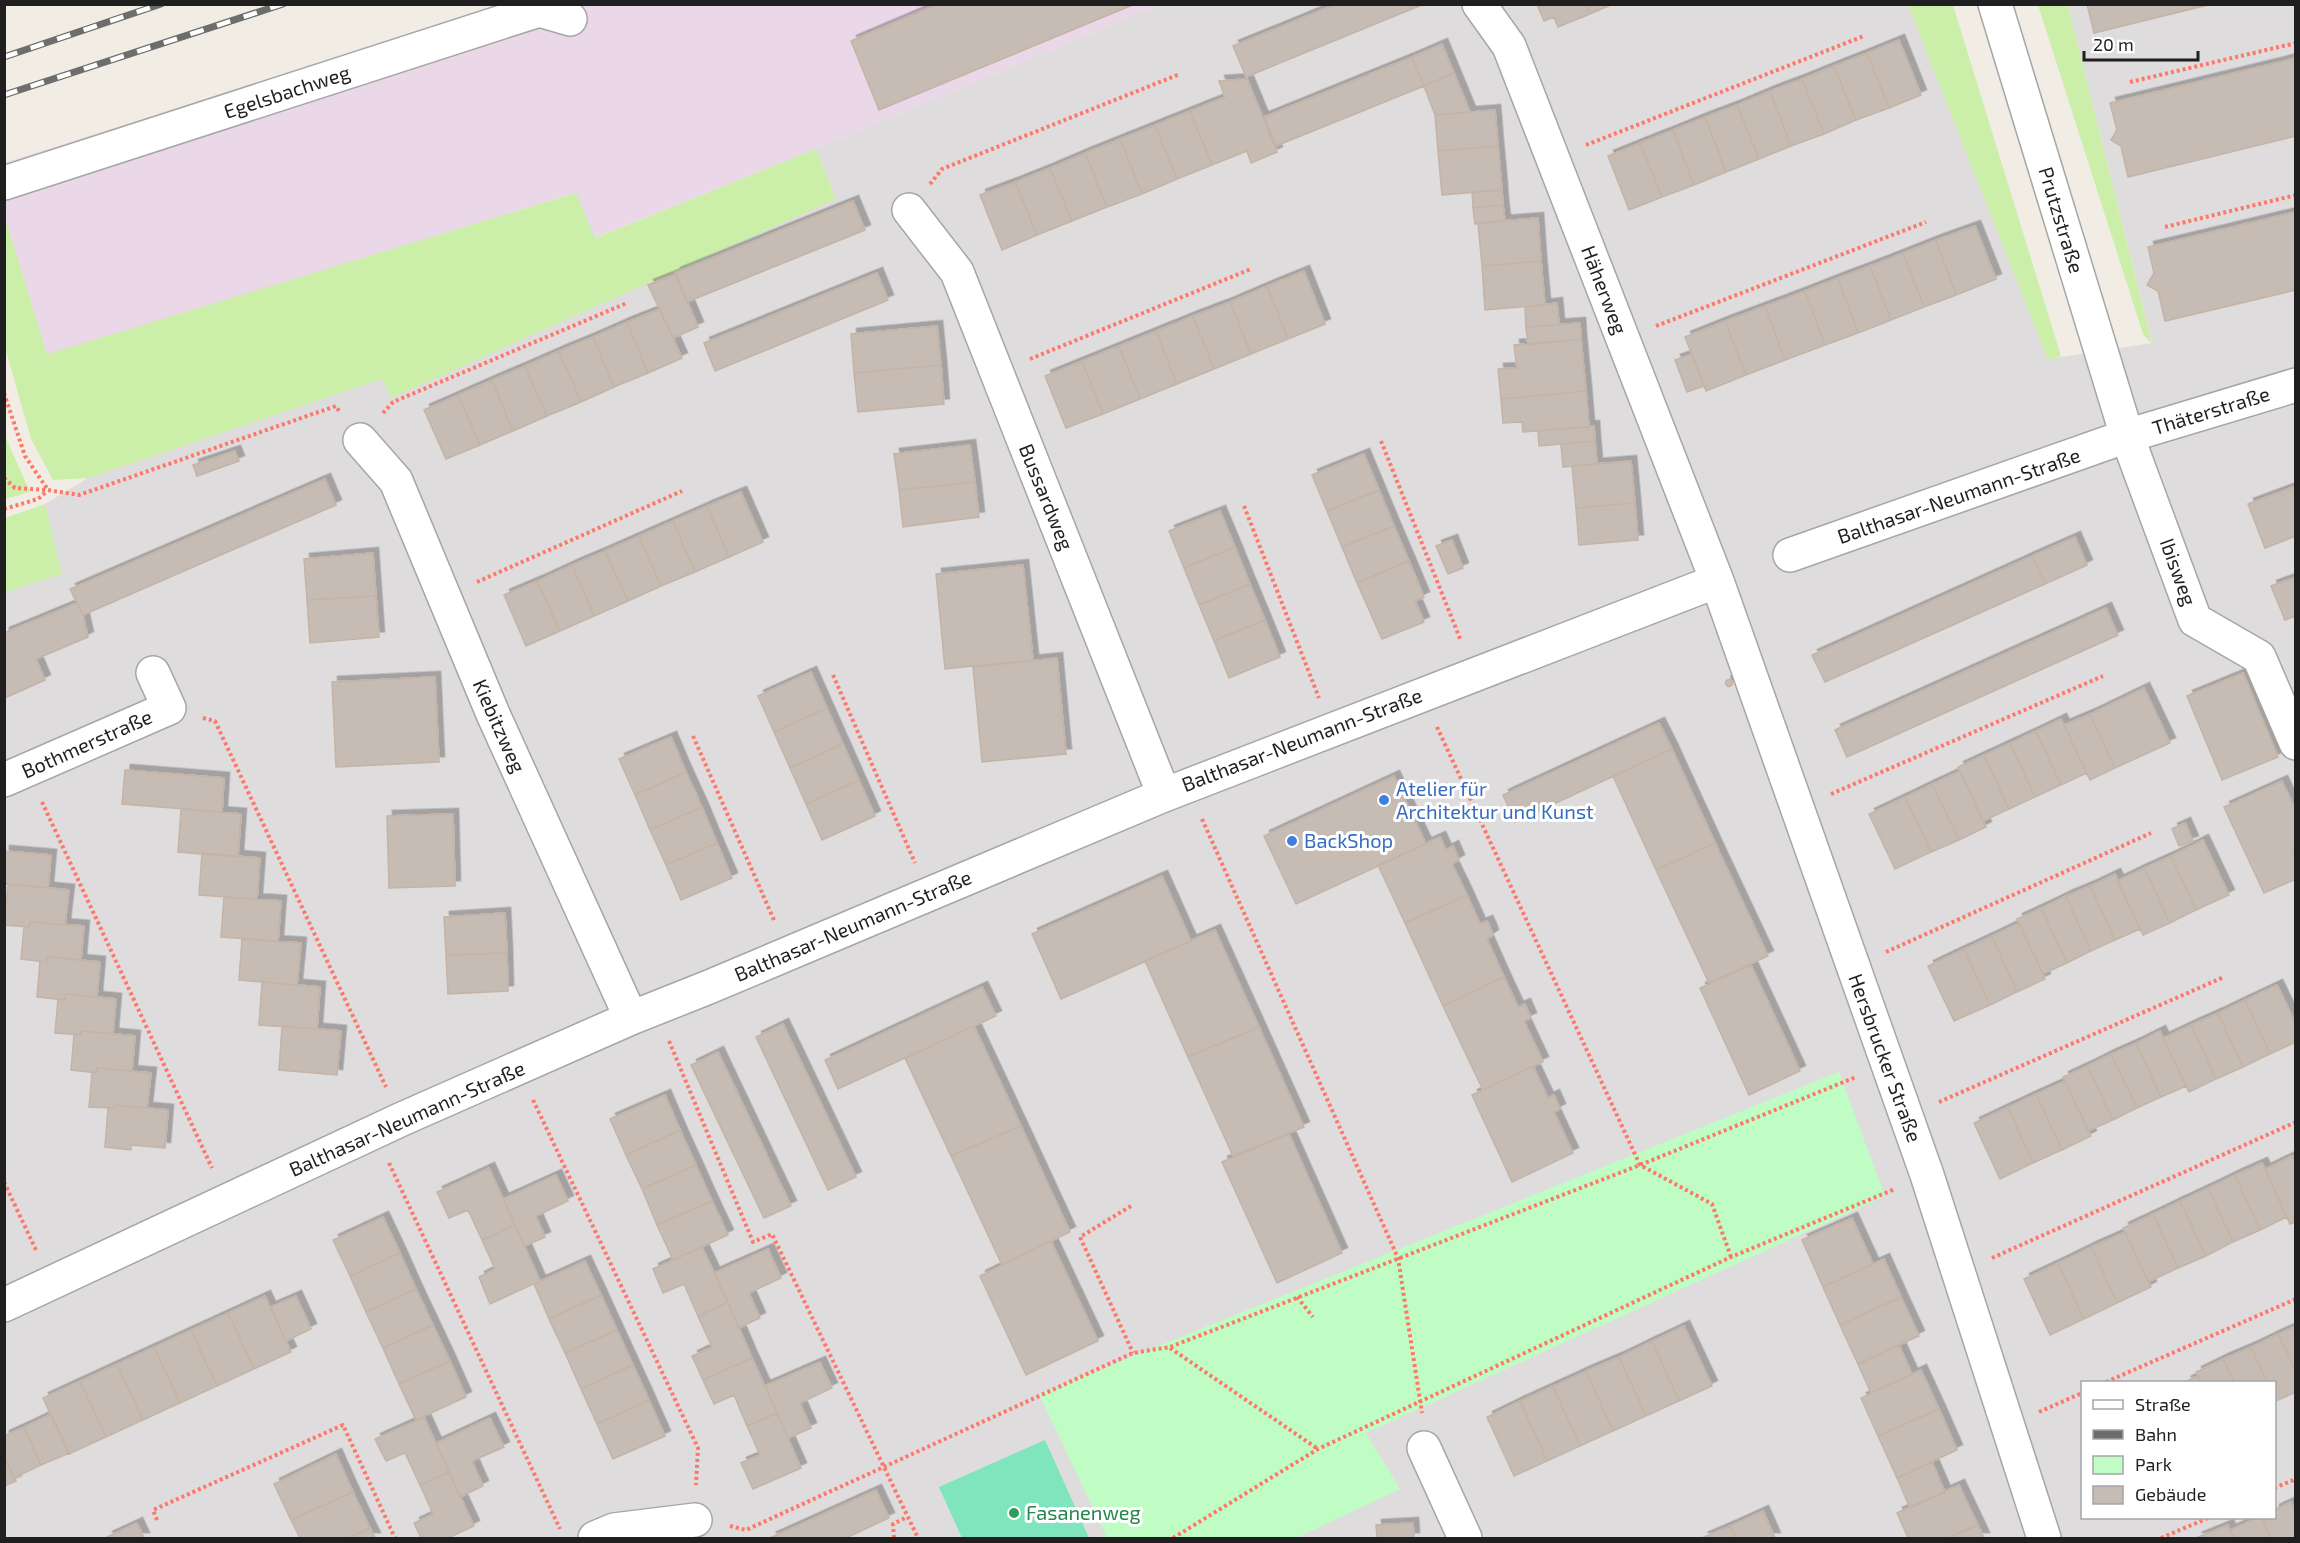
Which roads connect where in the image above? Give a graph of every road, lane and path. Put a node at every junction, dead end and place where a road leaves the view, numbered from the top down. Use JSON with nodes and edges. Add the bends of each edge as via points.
{"nodes":[{"id":1,"x":1479,"y":4,"type":"edge"},
{"id":2,"x":1995,"y":4,"type":"edge"},
{"id":3,"x":570,"y":19,"type":"dead end"},
{"id":4,"x":1864,"y":36,"type":"dead end"},
{"id":5,"x":2295,"y":43,"type":"edge"},
{"id":6,"x":1180,"y":74,"type":"dead end"},
{"id":7,"x":2130,"y":82,"type":"dead end"},
{"id":8,"x":1552,"y":158,"type":"junction"},
{"id":9,"x":4,"y":183,"type":"edge"},
{"id":10,"x":2295,"y":195,"type":"edge"},
{"id":11,"x":909,"y":210,"type":"joint"},
{"id":12,"x":1926,"y":222,"type":"dead end"},
{"id":13,"x":2165,"y":227,"type":"dead end"},
{"id":14,"x":1251,"y":269,"type":"dead end"},
{"id":15,"x":627,"y":303,"type":"dead end"},
{"id":16,"x":1623,"y":339,"type":"junction"},
{"id":17,"x":997,"y":372,"type":"junction"},
{"id":18,"x":2295,"y":385,"type":"edge"},
{"id":19,"x":4,"y":393,"type":"edge"},
{"id":20,"x":2127,"y":436,"type":"junction"},
{"id":21,"x":360,"y":440,"type":"junction"},
{"id":22,"x":1381,"y":441,"type":"dead end"},
{"id":23,"x":4,"y":478,"type":"edge"},
{"id":24,"x":48,"y":490,"type":"junction"},
{"id":25,"x":682,"y":491,"type":"dead end"},
{"id":26,"x":1245,"y":506,"type":"dead end"},
{"id":27,"x":4,"y":509,"type":"edge"},
{"id":28,"x":1790,"y":555,"type":"dead end"},
{"id":29,"x":1717,"y":581,"type":"junction"},
{"id":30,"x":444,"y":597,"type":"junction"},
{"id":31,"x":153,"y":673,"type":"dead end"},
{"id":32,"x":1474,"y":674,"type":"junction"},
{"id":33,"x":832,"y":675,"type":"dead end"},
{"id":34,"x":2103,"y":676,"type":"dead end"},
{"id":35,"x":1421,"y":694,"type":"junction"},
{"id":36,"x":215,"y":721,"type":"dead end"},
{"id":37,"x":1330,"y":729,"type":"junction"},
{"id":38,"x":693,"y":736,"type":"dead end"},
{"id":39,"x":2295,"y":743,"type":"edge"},
{"id":40,"x":16,"y":775,"type":"edge"},
{"id":41,"x":1176,"y":790,"type":"junction"},
{"id":42,"x":1797,"y":809,"type":"junction"},
{"id":43,"x":2151,"y":832,"type":"dead end"},
{"id":44,"x":928,"y":894,"type":"junction"},
{"id":45,"x":789,"y":953,"type":"junction"},
{"id":46,"x":1853,"y":966,"type":"junction"},
{"id":47,"x":2224,"y":977,"type":"dead end"},
{"id":48,"x":643,"y":1014,"type":"junction"},
{"id":49,"x":1887,"y":1064,"type":"junction"},
{"id":50,"x":518,"y":1068,"type":"junction"},
{"id":51,"x":379,"y":1073,"type":"dead end"},
{"id":52,"x":1906,"y":1117,"type":"junction"},
{"id":53,"x":2295,"y":1122,"type":"edge"},
{"id":54,"x":376,"y":1132,"type":"junction"},
{"id":55,"x":1640,"y":1165,"type":"junction"},
{"id":56,"x":1927,"y":1175,"type":"junction"},
{"id":57,"x":4,"y":1182,"type":"edge"},
{"id":58,"x":228,"y":1201,"type":"junction"},
{"id":59,"x":1131,"y":1206,"type":"dead end"},
{"id":60,"x":1731,"y":1257,"type":"junction"},
{"id":61,"x":1398,"y":1258,"type":"junction"},
{"id":62,"x":1959,"y":1273,"type":"junction"},
{"id":63,"x":52,"y":1283,"type":"junction"},
{"id":64,"x":1297,"y":1297,"type":"junction"},
{"id":65,"x":2295,"y":1299,"type":"edge"},
{"id":66,"x":4,"y":1305,"type":"edge"},
{"id":67,"x":1313,"y":1317,"type":"dead end"},
{"id":68,"x":1170,"y":1347,"type":"junction"},
{"id":69,"x":1132,"y":1353,"type":"junction"},
{"id":70,"x":2110,"y":1381,"type":"edge"},
{"id":71,"x":2081,"y":1393,"type":"edge"},
{"id":72,"x":1421,"y":1400,"type":"junction"},
{"id":73,"x":2008,"y":1425,"type":"junction"},
{"id":74,"x":1424,"y":1448,"type":"joint"},
{"id":75,"x":1318,"y":1449,"type":"junction"},
{"id":76,"x":883,"y":1466,"type":"junction"},
{"id":77,"x":2295,"y":1479,"type":"edge"},
{"id":78,"x":2276,"y":1487,"type":"edge"},
{"id":79,"x":907,"y":1517,"type":"junction"},
{"id":80,"x":2206,"y":1519,"type":"edge"},
{"id":81,"x":157,"y":1520,"type":"dead end"},
{"id":82,"x":695,"y":1520,"type":"junction"},
{"id":83,"x":395,"y":1539,"type":"edge"},
{"id":84,"x":565,"y":1539,"type":"edge"},
{"id":85,"x":595,"y":1539,"type":"edge"},
{"id":86,"x":894,"y":1539,"type":"edge"},
{"id":87,"x":918,"y":1539,"type":"edge"},
{"id":88,"x":1173,"y":1539,"type":"edge"},
{"id":89,"x":1465,"y":1539,"type":"edge"},
{"id":90,"x":2044,"y":1539,"type":"edge"},
{"id":91,"x":2161,"y":1539,"type":"edge"}],
"edges":[{"from":1,"to":8,"type":"street","name":"Häherweg","via":[[1509,46]]},
{"from":2,"to":20,"type":"street","name":"Prutzstraße"},
{"from":3,"to":9,"type":"street","name":"Egelsbachweg","via":[[539,10]]},
{"from":4,"to":8,"type":"path"},
{"from":5,"to":7,"type":"path"},
{"from":6,"to":11,"type":"path","via":[[942,169]]},
{"from":8,"to":16,"type":"street","name":"Häherweg"},
{"from":10,"to":13,"type":"path"},
{"from":11,"to":17,"type":"street","name":"Bussardweg","via":[[957,272]]},
{"from":12,"to":16,"type":"path"},
{"from":14,"to":17,"type":"path"},
{"from":15,"to":21,"type":"path","via":[[393,402]]},
{"from":16,"to":29,"type":"street","name":"Häherweg"},
{"from":17,"to":41,"type":"street","name":"Bussardweg"},
{"from":18,"to":20,"type":"street","name":"Thäterstraße"},
{"from":19,"to":24,"type":"path","via":[[25,456]]},
{"from":20,"to":28,"type":"street","name":"Balthasar-Neumann-Straße"},
{"from":20,"to":39,"type":"street","name":"Ibisweg","via":[[2195,620],[2259,657]]},
{"from":21,"to":24,"type":"path","via":[[336,406],[78,495]]},
{"from":21,"to":30,"type":"street","name":"Kiebitzweg","via":[[396,481]]},
{"from":22,"to":32,"type":"path"},
{"from":23,"to":24,"type":"path","via":[[15,488]]},
{"from":24,"to":27,"type":"path","via":[[38,499]]},
{"from":25,"to":30,"type":"path"},
{"from":26,"to":37,"type":"path"},
{"from":29,"to":32,"type":"street","name":"Balthasar-Neumann-Straße"},
{"from":29,"to":42,"type":"street","name":"Hersbrucker Straße"},
{"from":30,"to":48,"type":"street","name":"Kiebitzweg","via":[[493,714]]},
{"from":31,"to":40,"type":"street","name":"Bothmerstraße","via":[[169,708]]},
{"from":32,"to":35,"type":"street","name":"Balthasar-Neumann-Straße"},
{"from":33,"to":44,"type":"path"},
{"from":34,"to":42,"type":"path"},
{"from":35,"to":37,"type":"street","name":"Balthasar-Neumann-Straße"},
{"from":35,"to":55,"type":"path"},
{"from":36,"to":51,"type":"path"},
{"from":37,"to":41,"type":"street","name":"Balthasar-Neumann-Straße"},
{"from":38,"to":45,"type":"path"},
{"from":40,"to":58,"type":"path"},
{"from":41,"to":44,"type":"street","name":"Balthasar-Neumann-Straße"},
{"from":41,"to":61,"type":"path"},
{"from":42,"to":46,"type":"street","name":"Hersbrucker Straße"},
{"from":43,"to":46,"type":"path"},
{"from":44,"to":45,"type":"street","name":"Balthasar-Neumann-Straße"},
{"from":45,"to":48,"type":"street","name":"Balthasar-Neumann-Straße"},
{"from":46,"to":49,"type":"street","name":"Hersbrucker Straße"},
{"from":47,"to":52,"type":"path"},
{"from":48,"to":50,"type":"street","name":"Balthasar-Neumann-Straße"},
{"from":48,"to":76,"type":"path","via":[[753,1242],[772,1234]]},
{"from":49,"to":52,"type":"street","name":"Hersbrucker Straße"},
{"from":49,"to":55,"type":"path"},
{"from":50,"to":54,"type":"street","name":"Balthasar-Neumann-Straße"},
{"from":50,"to":82,"type":"path","via":[[698,1448]]},
{"from":52,"to":56,"type":"street","name":"Hersbrucker Straße"},
{"from":53,"to":62,"type":"path"},
{"from":54,"to":58,"type":"street","name":"Balthasar-Neumann-Straße"},
{"from":54,"to":84,"type":"path"},
{"from":55,"to":60,"type":"path","via":[[1712,1204]]},
{"from":55,"to":61,"type":"path"},
{"from":56,"to":60,"type":"path"},
{"from":56,"to":62,"type":"street","name":"Hersbrucker Straße"},
{"from":57,"to":63,"type":"path"},
{"from":58,"to":63,"type":"street","name":"Balthasar-Neumann-Straße"},
{"from":59,"to":69,"type":"path","via":[[1080,1237]]},
{"from":60,"to":72,"type":"path"},
{"from":61,"to":64,"type":"path"},
{"from":61,"to":72,"type":"path"},
{"from":62,"to":73,"type":"street","name":"Hersbrucker Straße"},
{"from":63,"to":66,"type":"street","name":"Balthasar-Neumann-Straße"},
{"from":64,"to":67,"type":"path"},
{"from":64,"to":68,"type":"path"},
{"from":65,"to":70,"type":"path"},
{"from":68,"to":69,"type":"path"},
{"from":68,"to":75,"type":"path"},
{"from":69,"to":76,"type":"path"},
{"from":71,"to":73,"type":"path"},
{"from":72,"to":74,"type":"path"},
{"from":72,"to":75,"type":"path"},
{"from":73,"to":90,"type":"street","name":"Hersbrucker Straße"},
{"from":74,"to":89,"type":"street"},
{"from":75,"to":88,"type":"path"},
{"from":76,"to":79,"type":"path"},
{"from":76,"to":82,"type":"path","via":[[747,1530]]},
{"from":77,"to":78,"type":"path"},
{"from":79,"to":86,"type":"path","via":[[893,1524]]},
{"from":79,"to":87,"type":"path"},
{"from":80,"to":91,"type":"path"},
{"from":81,"to":83,"type":"path","via":[[153,1510],[343,1425]]},
{"from":82,"to":85,"type":"street","via":[[614,1530]]}]}
